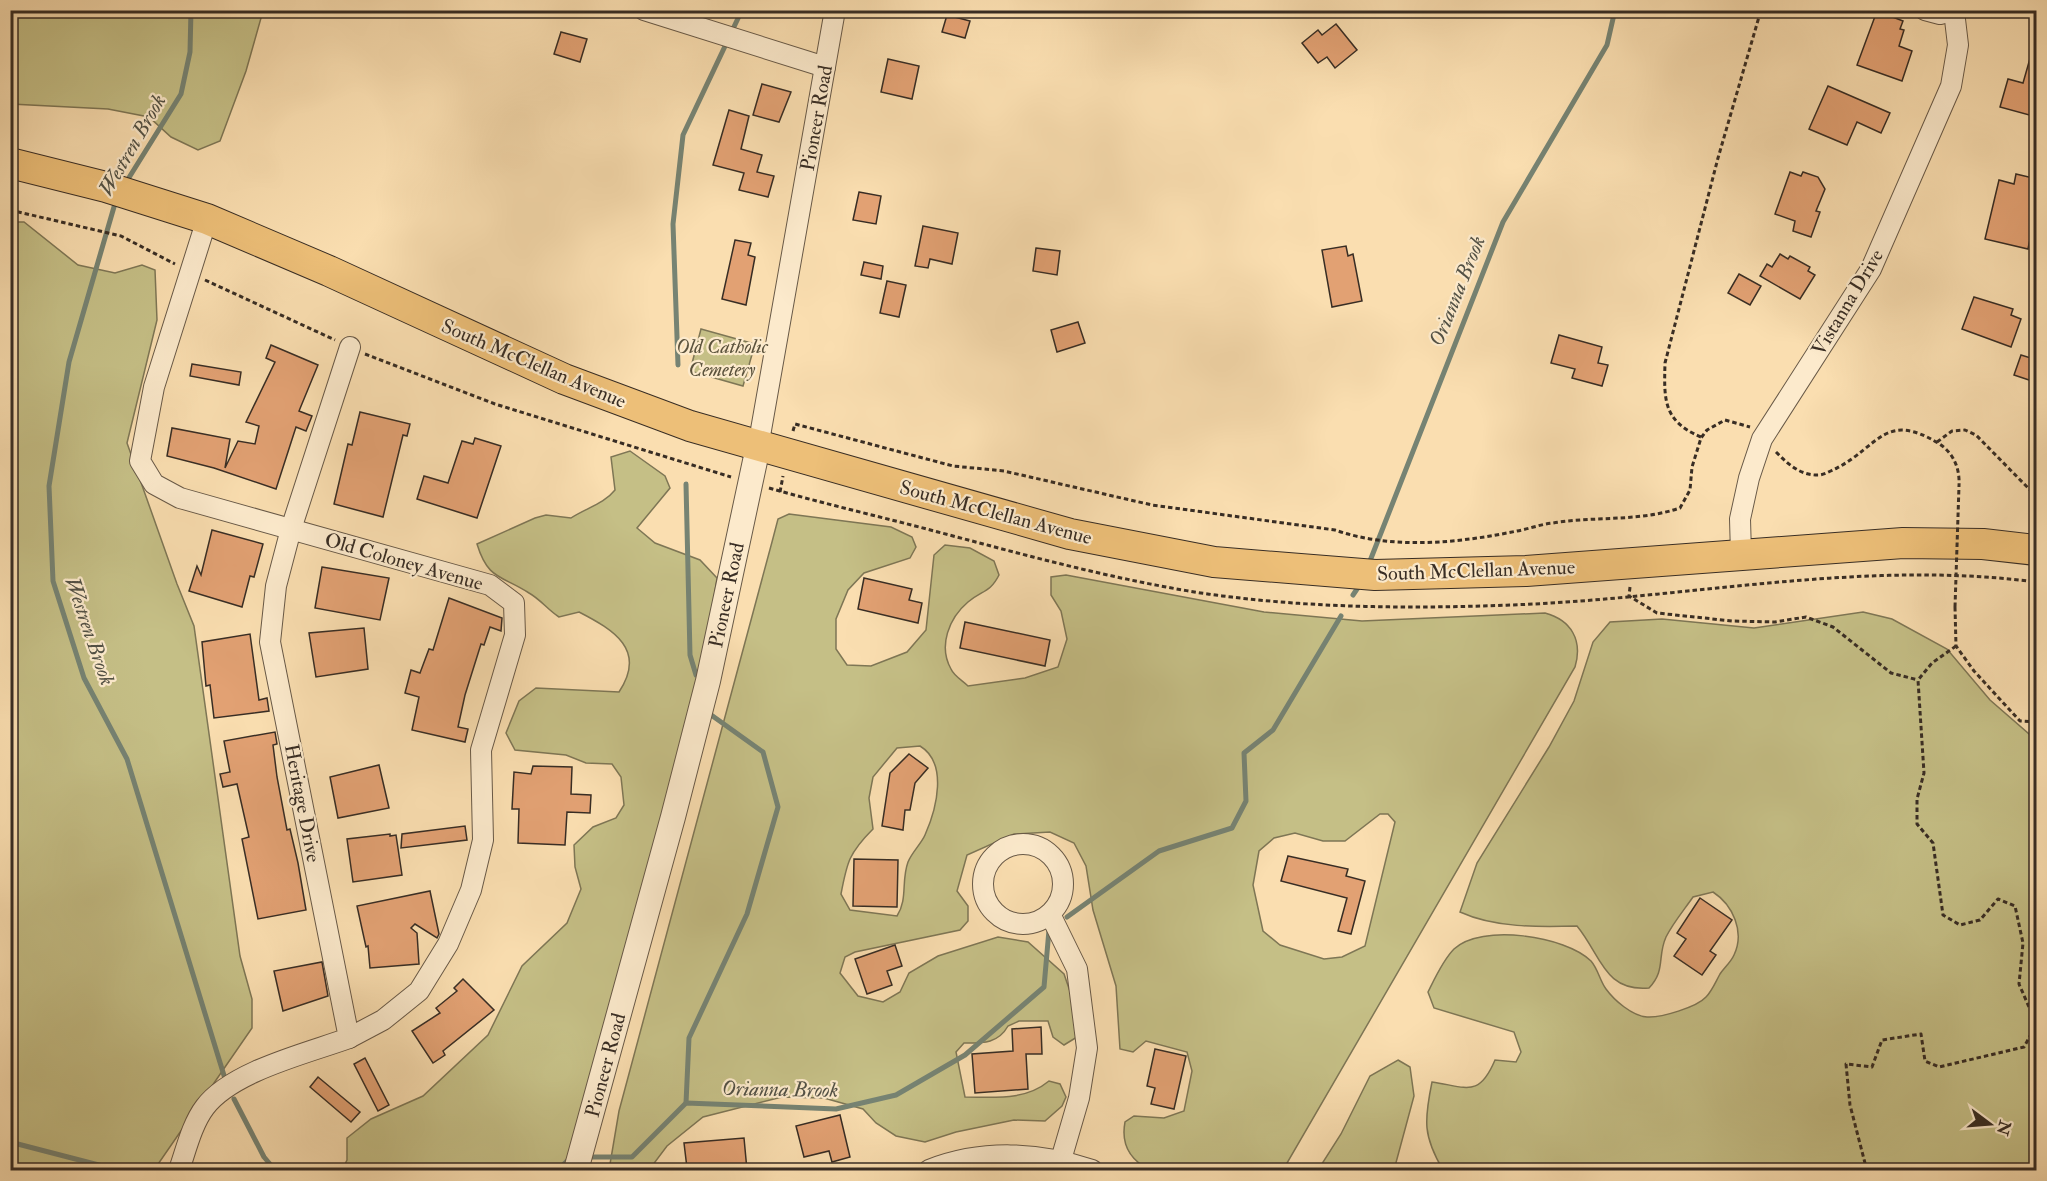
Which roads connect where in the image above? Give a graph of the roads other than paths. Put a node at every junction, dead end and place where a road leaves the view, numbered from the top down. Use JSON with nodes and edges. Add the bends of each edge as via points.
{"nodes":[{"id":1,"x":644,"y":10,"type":"edge"},
{"id":2,"x":835,"y":10,"type":"edge"},
{"id":3,"x":1925,"y":10,"type":"edge"},
{"id":4,"x":1954,"y":11,"type":"edge"},
{"id":5,"x":825,"y":67,"type":"junction"},
{"id":6,"x":10,"y":163,"type":"edge"},
{"id":7,"x":207,"y":219,"type":"junction"},
{"id":8,"x":350,"y":347,"type":"road end"},
{"id":9,"x":758,"y":447,"type":"junction"},
{"id":10,"x":291,"y":529,"type":"junction"},
{"id":11,"x":2037,"y":550,"type":"edge"},
{"id":12,"x":1742,"y":554,"type":"junction"},
{"id":13,"x":1050,"y":914,"type":"junction"},
{"id":14,"x":349,"y":1038,"type":"junction"},
{"id":15,"x":1060,"y":1165,"type":"edge"},
{"id":16,"x":179,"y":1170,"type":"edge"},
{"id":17,"x":576,"y":1170,"type":"edge"},
{"id":18,"x":929,"y":1170,"type":"edge"},
{"id":19,"x":1092,"y":1170,"type":"edge"}],
"edges":[{"from":1,"to":5,"type":"street"},
{"from":2,"to":5,"type":"street","name":"Pioneer Road"},
{"from":3,"to":4,"type":"street","name":"Vistanna Drive","via":[[1940,14]]},
{"from":4,"to":12,"type":"street","name":"Vistanna Drive","via":[[1958,45],[1951,86],[1871,269],[1762,439],[1740,519]]},
{"from":5,"to":9,"type":"street","name":"Pioneer Road"},
{"from":6,"to":7,"type":"main road","name":"South McClellan Avenue","via":[[106,187]]},
{"from":7,"to":9,"type":"main road","name":"South McClellan Avenue","via":[[564,379]]},
{"from":7,"to":10,"type":"street","name":"Old Coloney Avenue","via":[[154,387],[140,461],[154,484],[180,498]]},
{"from":8,"to":10,"type":"street","name":"Heritage Drive"},
{"from":9,"to":12,"type":"main road","name":"South McClellan Avenue","via":[[1070,534],[1214,561],[1375,575],[1526,571]]},
{"from":9,"to":17,"type":"street","name":"Pioneer Road","via":[[708,681],[674,817]]},
{"from":10,"to":14,"type":"street","name":"Heritage Drive","via":[[276,586],[270,642]]},
{"from":10,"to":14,"type":"street","name":"Old Coloney Avenue","via":[[490,585],[514,603],[515,635],[481,750],[483,840],[471,890],[448,944],[419,991],[383,1020]]},
{"from":11,"to":12,"type":"main road","name":"South McClellan Avenue","via":[[1983,544],[1903,543]]},
{"from":13,"to":13,"type":"street","via":[[1062,892],[1059,867],[1053,857],[1042,849],[1018,844],[994,856],[983,880],[990,907],[999,917],[1025,924]]},
{"from":13,"to":15,"type":"street","via":[[1077,969],[1087,1048],[1079,1098]]},
{"from":14,"to":16,"type":"street","via":[[224,1089],[205,1107]]},
{"from":15,"to":18,"type":"street","via":[[996,1154]]},
{"from":15,"to":19,"type":"street"}]}
